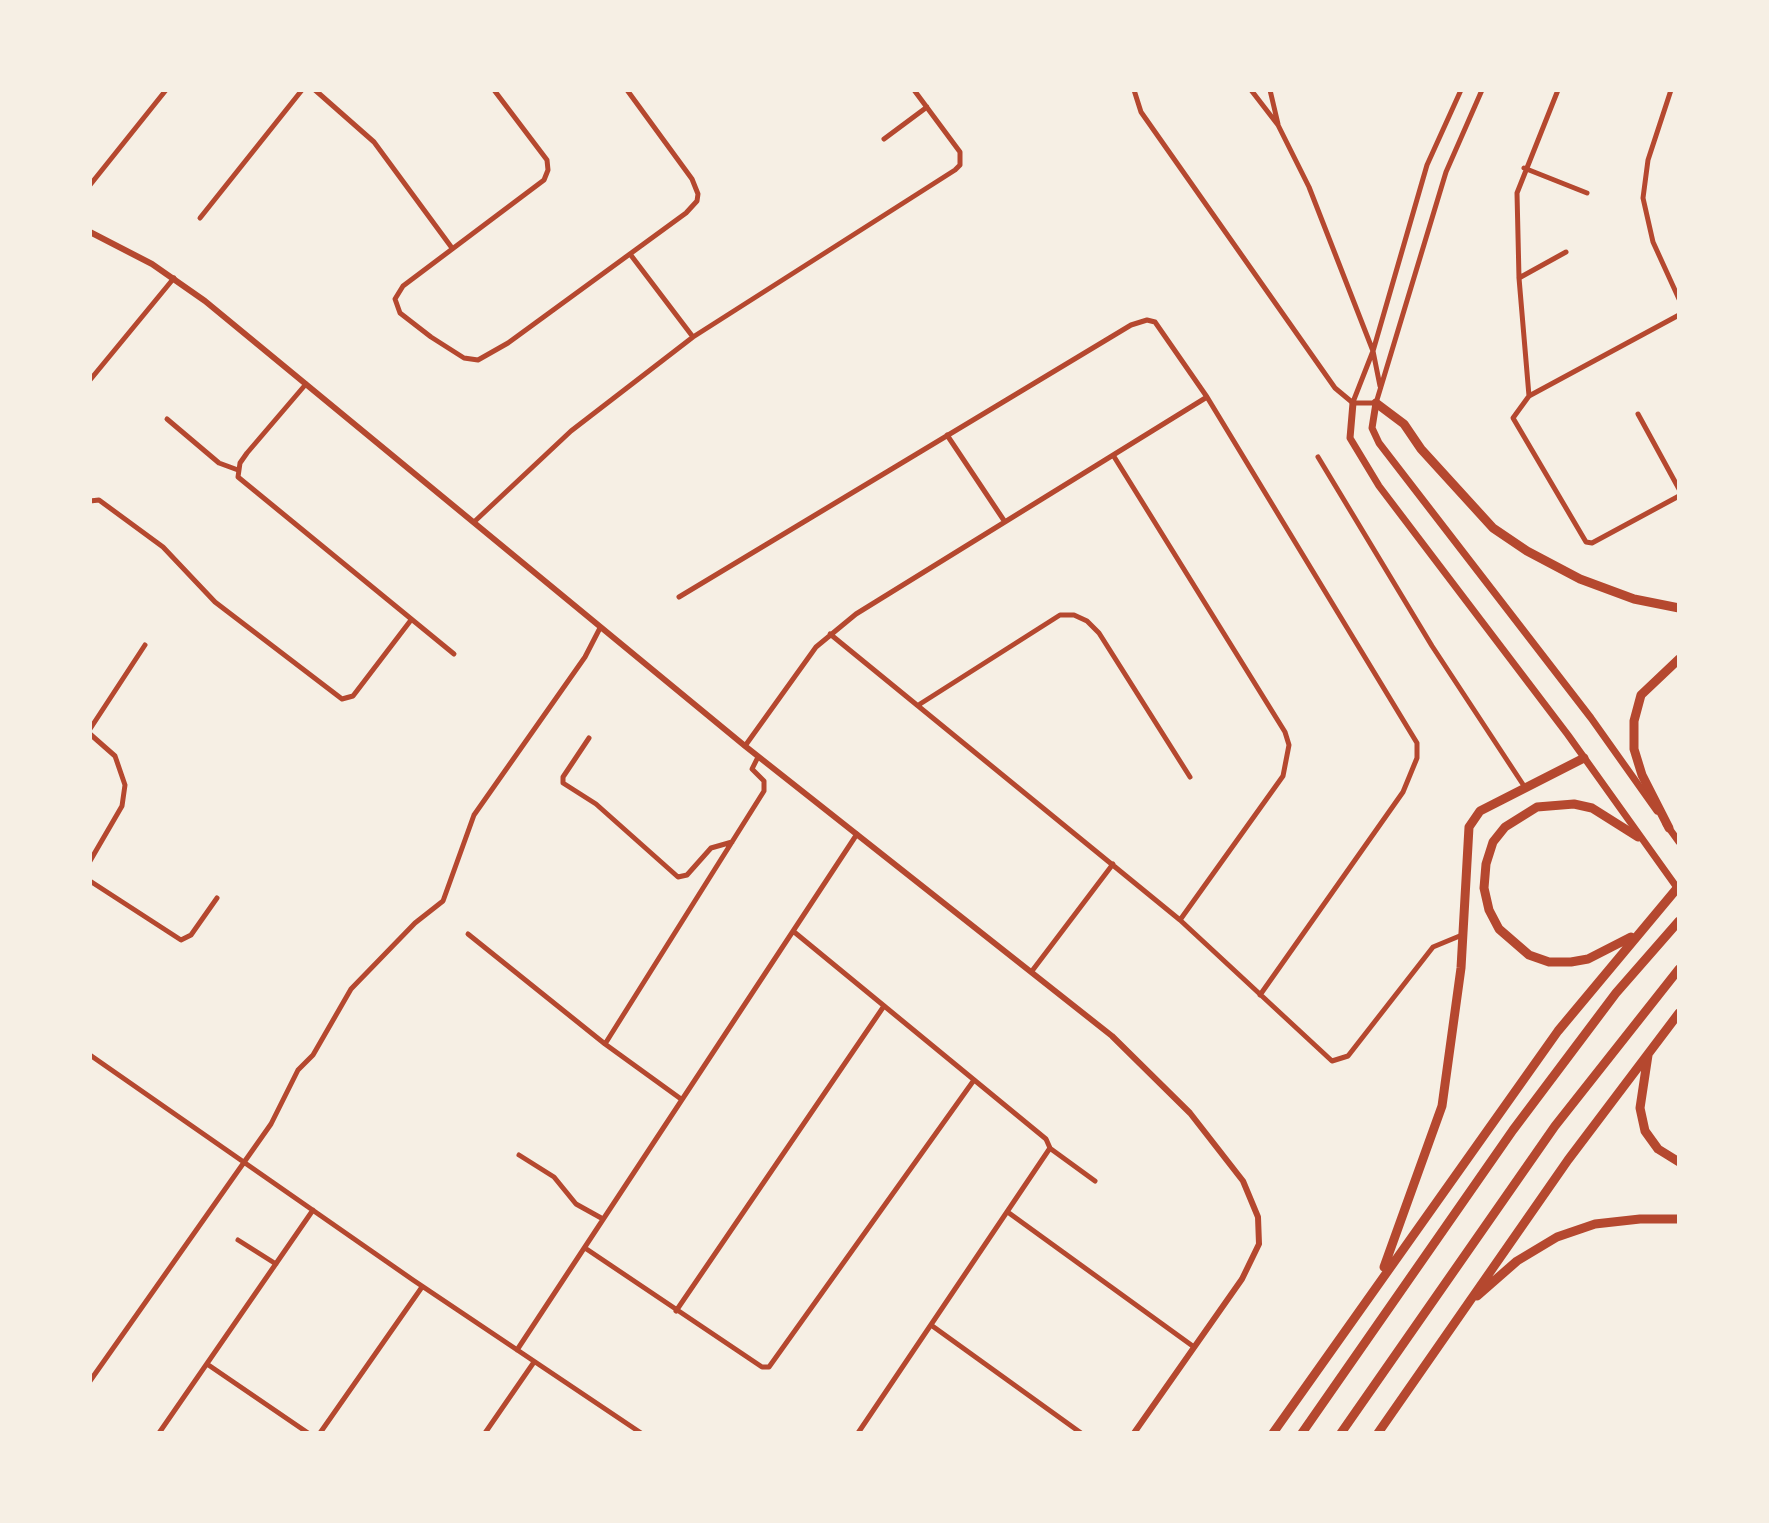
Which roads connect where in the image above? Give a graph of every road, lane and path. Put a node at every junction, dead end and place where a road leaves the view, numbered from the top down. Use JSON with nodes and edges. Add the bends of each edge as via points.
{"nodes":[{"id":1,"x":166,"y":90,"type":"edge"},
{"id":2,"x":302,"y":90,"type":"edge"},
{"id":3,"x":315,"y":90,"type":"edge"},
{"id":4,"x":494,"y":90,"type":"edge"},
{"id":5,"x":627,"y":90,"type":"edge"},
{"id":6,"x":914,"y":90,"type":"edge"},
{"id":7,"x":1134,"y":90,"type":"edge"},
{"id":8,"x":1251,"y":90,"type":"edge"},
{"id":9,"x":1270,"y":90,"type":"edge"},
{"id":10,"x":1461,"y":90,"type":"edge"},
{"id":11,"x":1482,"y":90,"type":"edge"},
{"id":12,"x":1558,"y":90,"type":"edge"},
{"id":13,"x":1671,"y":90,"type":"edge"},
{"id":14,"x":927,"y":107,"type":"junction"},
{"id":15,"x":1278,"y":125,"type":"junction"},
{"id":16,"x":884,"y":139,"type":"dead end"},
{"id":17,"x":1524,"y":168,"type":"junction"},
{"id":18,"x":90,"y":185,"type":"edge"},
{"id":19,"x":1587,"y":193,"type":"dead end"},
{"id":20,"x":200,"y":218,"type":"dead end"},
{"id":21,"x":90,"y":232,"type":"edge"},
{"id":22,"x":452,"y":248,"type":"junction"},
{"id":23,"x":1566,"y":252,"type":"dead end"},
{"id":24,"x":630,"y":254,"type":"junction"},
{"id":25,"x":174,"y":278,"type":"junction"},
{"id":26,"x":1519,"y":278,"type":"junction"},
{"id":27,"x":1679,"y":299,"type":"edge"},
{"id":28,"x":1679,"y":315,"type":"edge"},
{"id":29,"x":693,"y":337,"type":"junction"},
{"id":30,"x":1373,"y":351,"type":"junction"},
{"id":31,"x":90,"y":380,"type":"edge"},
{"id":32,"x":306,"y":384,"type":"junction"},
{"id":33,"x":1380,"y":387,"type":"junction"},
{"id":34,"x":1529,"y":396,"type":"junction"},
{"id":35,"x":1207,"y":397,"type":"junction"},
{"id":36,"x":1353,"y":403,"type":"junction"},
{"id":37,"x":1376,"y":403,"type":"junction"},
{"id":38,"x":1638,"y":414,"type":"dead end"},
{"id":39,"x":167,"y":419,"type":"dead end"},
{"id":40,"x":947,"y":435,"type":"junction"},
{"id":41,"x":1113,"y":455,"type":"junction"},
{"id":42,"x":1318,"y":457,"type":"dead end"},
{"id":43,"x":238,"y":470,"type":"junction"},
{"id":44,"x":1679,"y":489,"type":"edge"},
{"id":45,"x":1679,"y":496,"type":"edge"},
{"id":46,"x":90,"y":501,"type":"edge"},
{"id":47,"x":474,"y":522,"type":"junction"},
{"id":48,"x":1005,"y":522,"type":"junction"},
{"id":49,"x":679,"y":597,"type":"dead end"},
{"id":50,"x":1679,"y":608,"type":"edge"},
{"id":51,"x":411,"y":620,"type":"junction"},
{"id":52,"x":600,"y":628,"type":"junction"},
{"id":53,"x":830,"y":634,"type":"junction"},
{"id":54,"x":145,"y":645,"type":"dead end"},
{"id":55,"x":454,"y":654,"type":"dead end"},
{"id":56,"x":1679,"y":659,"type":"edge"},
{"id":57,"x":920,"y":704,"type":"junction"},
{"id":58,"x":90,"y":731,"type":"edge"},
{"id":59,"x":589,"y":738,"type":"dead end"},
{"id":60,"x":745,"y":746,"type":"junction"},
{"id":61,"x":758,"y":757,"type":"junction"},
{"id":62,"x":1584,"y":758,"type":"junction"},
{"id":63,"x":1190,"y":777,"type":"dead end"},
{"id":64,"x":1527,"y":790,"type":"junction"},
{"id":65,"x":1669,"y":828,"type":"junction"},
{"id":66,"x":857,"y":834,"type":"junction"},
{"id":67,"x":1638,"y":837,"type":"junction"},
{"id":68,"x":733,"y":842,"type":"junction"},
{"id":69,"x":1679,"y":842,"type":"edge"},
{"id":70,"x":90,"y":861,"type":"edge"},
{"id":71,"x":1113,"y":864,"type":"junction"},
{"id":72,"x":90,"y":881,"type":"edge"},
{"id":73,"x":1679,"y":889,"type":"edge"},
{"id":74,"x":217,"y":898,"type":"dead end"},
{"id":75,"x":1180,"y":920,"type":"junction"},
{"id":76,"x":1679,"y":921,"type":"edge"},
{"id":77,"x":793,"y":931,"type":"junction"},
{"id":78,"x":1638,"y":933,"type":"junction"},
{"id":79,"x":468,"y":934,"type":"dead end"},
{"id":80,"x":1463,"y":934,"type":"junction"},
{"id":81,"x":1679,"y":969,"type":"edge"},
{"id":82,"x":1032,"y":971,"type":"junction"},
{"id":83,"x":1260,"y":995,"type":"junction"},
{"id":84,"x":884,"y":1006,"type":"junction"},
{"id":85,"x":1679,"y":1013,"type":"edge"},
{"id":86,"x":605,"y":1044,"type":"junction"},
{"id":87,"x":1649,"y":1051,"type":"junction"},
{"id":88,"x":90,"y":1055,"type":"edge"},
{"id":89,"x":974,"y":1080,"type":"junction"},
{"id":90,"x":681,"y":1099,"type":"junction"},
{"id":91,"x":1050,"y":1148,"type":"junction"},
{"id":92,"x":519,"y":1155,"type":"dead end"},
{"id":93,"x":243,"y":1161,"type":"junction"},
{"id":94,"x":1679,"y":1162,"type":"edge"},
{"id":95,"x":1095,"y":1181,"type":"dead end"},
{"id":96,"x":313,"y":1210,"type":"junction"},
{"id":97,"x":1009,"y":1213,"type":"junction"},
{"id":98,"x":603,"y":1219,"type":"junction"},
{"id":99,"x":1679,"y":1219,"type":"edge"},
{"id":100,"x":238,"y":1240,"type":"dead end"},
{"id":101,"x":585,"y":1248,"type":"junction"},
{"id":102,"x":276,"y":1264,"type":"junction"},
{"id":103,"x":1380,"y":1280,"type":"junction"},
{"id":104,"x":422,"y":1287,"type":"junction"},
{"id":105,"x":1463,"y":1309,"type":"junction"},
{"id":106,"x":676,"y":1311,"type":"junction"},
{"id":107,"x":931,"y":1325,"type":"junction"},
{"id":108,"x":1194,"y":1347,"type":"junction"},
{"id":109,"x":517,"y":1350,"type":"junction"},
{"id":110,"x":534,"y":1362,"type":"junction"},
{"id":111,"x":207,"y":1364,"type":"junction"},
{"id":112,"x":90,"y":1381,"type":"edge"},
{"id":113,"x":159,"y":1433,"type":"edge"},
{"id":114,"x":308,"y":1433,"type":"edge"},
{"id":115,"x":320,"y":1433,"type":"edge"},
{"id":116,"x":485,"y":1433,"type":"edge"},
{"id":117,"x":641,"y":1433,"type":"edge"},
{"id":118,"x":858,"y":1433,"type":"edge"},
{"id":119,"x":1081,"y":1433,"type":"edge"},
{"id":120,"x":1134,"y":1433,"type":"edge"},
{"id":121,"x":1273,"y":1433,"type":"edge"},
{"id":122,"x":1302,"y":1433,"type":"edge"},
{"id":123,"x":1341,"y":1433,"type":"edge"},
{"id":124,"x":1378,"y":1433,"type":"edge"}],
"edges":[{"from":1,"to":18,"type":"street"},
{"from":2,"to":20,"type":"street"},
{"from":3,"to":22,"type":"street","via":[[374,142]]},
{"from":4,"to":22,"type":"street","via":[[547,160],[548,170],[526,196]]},
{"from":5,"to":24,"type":"street","via":[[698,194],[692,208]]},
{"from":6,"to":14,"type":"street"},
{"from":7,"to":36,"type":"street","via":[[1141,112],[1335,388]]},
{"from":8,"to":15,"type":"street"},
{"from":9,"to":15,"type":"street"},
{"from":10,"to":30,"type":"street","via":[[1427,165]]},
{"from":11,"to":33,"type":"street","via":[[1446,172]]},
{"from":12,"to":17,"type":"street"},
{"from":13,"to":27,"type":"street","via":[[1648,160],[1643,198],[1653,242]]},
{"from":14,"to":16,"type":"street"},
{"from":14,"to":29,"type":"street","via":[[960,152],[960,165]]},
{"from":15,"to":30,"type":"street","via":[[1325,226]]},
{"from":17,"to":19,"type":"street"},
{"from":17,"to":26,"type":"street","via":[[1515,221]]},
{"from":21,"to":25,"type":"street"},
{"from":22,"to":24,"type":"street","via":[[403,286],[396,306],[431,337],[464,358],[478,360]]},
{"from":23,"to":26,"type":"street"},
{"from":24,"to":29,"type":"street"},
{"from":25,"to":31,"type":"street"},
{"from":25,"to":32,"type":"street"},
{"from":26,"to":34,"type":"street"},
{"from":28,"to":34,"type":"street"},
{"from":29,"to":47,"type":"street","via":[[571,431]]},
{"from":30,"to":33,"type":"street"},
{"from":30,"to":36,"type":"street"},
{"from":32,"to":43,"type":"street"},
{"from":32,"to":47,"type":"street"},
{"from":33,"to":37,"type":"street"},
{"from":34,"to":45,"type":"street","via":[[1513,421],[1586,542]]},
{"from":35,"to":40,"type":"street","via":[[1162,329],[1147,320]]},
{"from":35,"to":41,"type":"street"},
{"from":35,"to":83,"type":"street","via":[[1414,734],[1418,750],[1403,792]]},
{"from":36,"to":37,"type":"street"},
{"from":36,"to":62,"type":"main road","via":[[1350,438],[1379,486]]},
{"from":37,"to":50,"type":"highway","via":[[1404,424],[1493,528],[1580,579],[1634,599]]},
{"from":37,"to":65,"type":"main road","via":[[1372,428],[1379,443]]},
{"from":38,"to":44,"type":"street"},
{"from":39,"to":43,"type":"street","via":[[219,463]]},
{"from":40,"to":48,"type":"street"},
{"from":40,"to":49,"type":"street"},
{"from":41,"to":48,"type":"street"},
{"from":41,"to":75,"type":"street","via":[[1289,745],[1283,776]]},
{"from":42,"to":64,"type":"street"},
{"from":43,"to":51,"type":"street","via":[[242,481]]},
{"from":46,"to":51,"type":"street","via":[[99,500],[163,547],[215,602],[342,699],[353,696]]},
{"from":47,"to":52,"type":"street"},
{"from":48,"to":53,"type":"street"},
{"from":51,"to":55,"type":"street"},
{"from":52,"to":60,"type":"street"},
{"from":52,"to":93,"type":"street","via":[[474,815],[443,901],[351,989],[313,1055],[298,1070],[271,1124]]},
{"from":53,"to":57,"type":"street"},
{"from":53,"to":60,"type":"street"},
{"from":54,"to":58,"type":"street"},
{"from":56,"to":65,"type":"highway","via":[[1641,695],[1634,721],[1634,749],[1642,775]]},
{"from":57,"to":63,"type":"street","via":[[1060,615],[1074,615],[1099,633]]},
{"from":57,"to":71,"type":"street"},
{"from":58,"to":70,"type":"street","via":[[115,756],[125,785],[122,806]]},
{"from":59,"to":68,"type":"street","via":[[563,783],[596,804],[678,877],[687,875],[711,848]]},
{"from":60,"to":61,"type":"street"},
{"from":61,"to":66,"type":"street"},
{"from":61,"to":68,"type":"street","via":[[751,767],[764,781],[764,791]]},
{"from":62,"to":64,"type":"highway"},
{"from":62,"to":67,"type":"main road"},
{"from":64,"to":80,"type":"highway","via":[[1480,811],[1469,827]]},
{"from":65,"to":69,"type":"main road"},
{"from":66,"to":77,"type":"street"},
{"from":66,"to":82,"type":"street"},
{"from":67,"to":73,"type":"main road"},
{"from":67,"to":78,"type":"highway","via":[[1592,808],[1537,807],[1518,816],[1493,842],[1484,888],[1499,929],[1529,955],[1549,962],[1588,959]]},
{"from":68,"to":86,"type":"street"},
{"from":71,"to":75,"type":"street"},
{"from":71,"to":82,"type":"street"},
{"from":72,"to":74,"type":"street","via":[[181,940],[191,935]]},
{"from":73,"to":78,"type":"highway"},
{"from":75,"to":83,"type":"street"},
{"from":76,"to":122,"type":"highway","via":[[1616,993],[1513,1130]]},
{"from":77,"to":84,"type":"street"},
{"from":77,"to":90,"type":"street"},
{"from":78,"to":103,"type":"highway","via":[[1558,1031]]},
{"from":79,"to":86,"type":"street"},
{"from":80,"to":83,"type":"street","via":[[1433,947],[1341,1060],[1325,1057]]},
{"from":80,"to":103,"type":"highway","via":[[1442,1106]]},
{"from":81,"to":123,"type":"highway","via":[[1555,1126]]},
{"from":82,"to":108,"type":"street","via":[[1159,1080],[1213,1140],[1252,1200],[1260,1231],[1256,1256]]},
{"from":84,"to":89,"type":"street"},
{"from":84,"to":106,"type":"street"},
{"from":85,"to":87,"type":"highway"},
{"from":86,"to":90,"type":"street"},
{"from":87,"to":94,"type":"highway","via":[[1641,1085],[1645,1131],[1658,1149]]},
{"from":87,"to":105,"type":"highway"},
{"from":88,"to":93,"type":"street"},
{"from":89,"to":91,"type":"street","via":[[1046,1139]]},
{"from":89,"to":106,"type":"street","via":[[774,1365],[762,1367]]},
{"from":90,"to":98,"type":"street"},
{"from":91,"to":95,"type":"street"},
{"from":91,"to":97,"type":"street"},
{"from":92,"to":98,"type":"street","via":[[554,1177],[576,1204]]},
{"from":93,"to":96,"type":"street"},
{"from":93,"to":112,"type":"street"},
{"from":96,"to":102,"type":"street"},
{"from":96,"to":104,"type":"street"},
{"from":97,"to":107,"type":"street"},
{"from":97,"to":108,"type":"street"},
{"from":98,"to":101,"type":"street"},
{"from":99,"to":105,"type":"highway","via":[[1595,1224],[1557,1237],[1517,1261]]},
{"from":100,"to":102,"type":"street"},
{"from":101,"to":106,"type":"street"},
{"from":101,"to":109,"type":"street"},
{"from":102,"to":111,"type":"street"},
{"from":103,"to":121,"type":"highway"},
{"from":104,"to":109,"type":"street"},
{"from":104,"to":115,"type":"street"},
{"from":105,"to":124,"type":"highway"},
{"from":107,"to":118,"type":"street"},
{"from":107,"to":119,"type":"street"},
{"from":108,"to":120,"type":"street"},
{"from":109,"to":110,"type":"street"},
{"from":110,"to":116,"type":"street"},
{"from":110,"to":117,"type":"street"},
{"from":111,"to":113,"type":"street"},
{"from":111,"to":114,"type":"street"}]}
